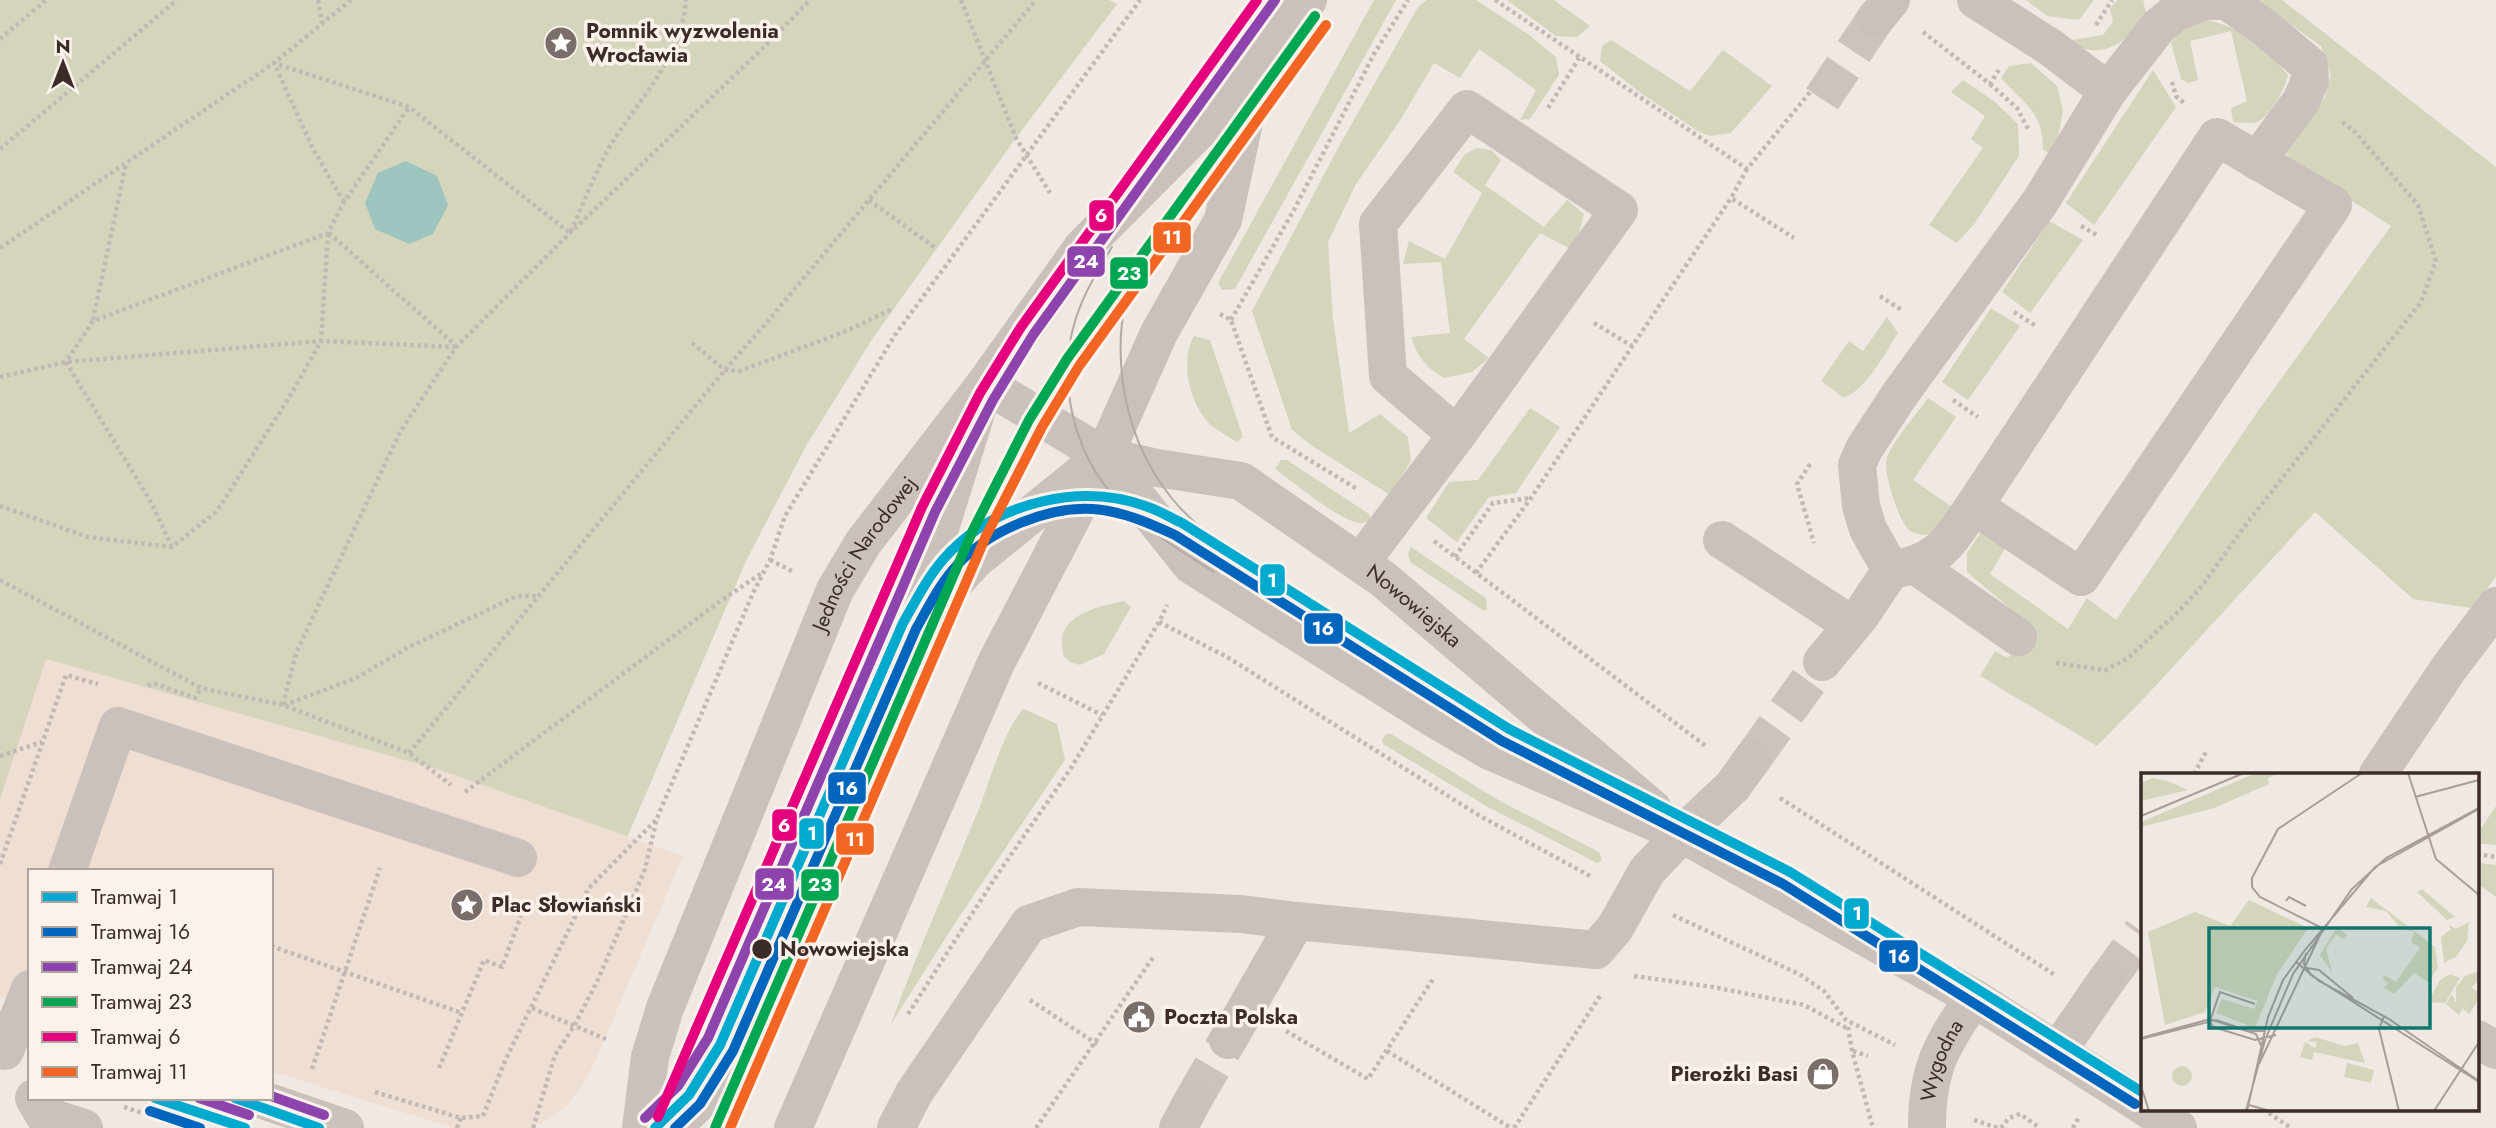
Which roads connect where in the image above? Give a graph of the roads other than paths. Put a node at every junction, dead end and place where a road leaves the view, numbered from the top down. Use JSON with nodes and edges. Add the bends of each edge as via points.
{"nodes":[{"id":1,"x":1976,"y":0,"type":"edge"},
{"id":2,"x":1294,"y":4,"type":"edge"},
{"id":3,"x":1254,"y":75,"type":"junction"},
{"id":4,"x":2108,"y":91,"type":"junction"},
{"id":5,"x":2257,"y":161,"type":"junction"},
{"id":6,"x":985,"y":384,"type":"junction"},
{"id":7,"x":1457,"y":435,"type":"junction"},
{"id":8,"x":1104,"y":456,"type":"junction"},
{"id":9,"x":1974,"y":506,"type":"junction"},
{"id":10,"x":1722,"y":540,"type":"dead end"},
{"id":11,"x":1360,"y":563,"type":"junction"},
{"id":12,"x":1903,"y":568,"type":"junction"},
{"id":13,"x":2496,"y":606,"type":"edge"},
{"id":14,"x":1852,"y":625,"type":"junction"},
{"id":15,"x":914,"y":626,"type":"junction"},
{"id":16,"x":2018,"y":637,"type":"road end"},
{"id":17,"x":1822,"y":662,"type":"tunnel mouth"},
{"id":18,"x":1747,"y":765,"type":"tunnel mouth"},
{"id":19,"x":2379,"y":773,"type":"edge"},
{"id":20,"x":1682,"y":834,"type":"junction"},
{"id":21,"x":518,"y":858,"type":"dead end"},
{"id":22,"x":68,"y":869,"type":"edge"},
{"id":23,"x":1296,"y":921,"type":"junction"},
{"id":24,"x":2106,"y":981,"type":"tunnel mouth"},
{"id":25,"x":28,"y":996,"type":"edge"},
{"id":26,"x":1974,"y":998,"type":"junction"},
{"id":27,"x":1237,"y":1024,"type":"tunnel mouth"},
{"id":28,"x":2478,"y":1040,"type":"edge"},
{"id":29,"x":12,"y":1049,"type":"edge"},
{"id":30,"x":2496,"y":1050,"type":"edge"},
{"id":31,"x":2058,"y":1051,"type":"junction"},
{"id":32,"x":28,"y":1087,"type":"edge"},
{"id":33,"x":35,"y":1100,"type":"edge"},
{"id":34,"x":263,"y":1100,"type":"edge"},
{"id":35,"x":2141,"y":1104,"type":"edge"},
{"id":36,"x":2150,"y":1110,"type":"edge"},
{"id":37,"x":84,"y":1128,"type":"edge"},
{"id":38,"x":345,"y":1128,"type":"edge"},
{"id":39,"x":640,"y":1128,"type":"edge"},
{"id":40,"x":672,"y":1128,"type":"edge"},
{"id":41,"x":793,"y":1128,"type":"edge"},
{"id":42,"x":896,"y":1128,"type":"edge"},
{"id":43,"x":1927,"y":1128,"type":"edge"},
{"id":44,"x":2178,"y":1128,"type":"edge"}],
"edges":[{"from":1,"to":4,"type":"street"},
{"from":2,"to":3,"type":"street","name":"Jedności Narodowej"},
{"from":3,"to":6,"type":"street","name":"Jedności Narodowej","via":[[1082,248]]},
{"from":3,"to":8,"type":"street","name":"Jedności Narodowej","via":[[1223,220],[1160,333]]},
{"from":4,"to":5,"type":"street","via":[[2158,27],[2176,12],[2206,1],[2227,1],[2309,65],[2307,90]]},
{"from":4,"to":12,"type":"street","via":[[2040,202],[1900,394],[1857,465],[1868,529]]},
{"from":5,"to":9,"type":"street","via":[[2217,137]]},
{"from":5,"to":9,"type":"street","via":[[2333,205],[2081,577]]},
{"from":6,"to":8,"type":"street","name":"Nowowiejska"},
{"from":6,"to":15,"type":"street"},
{"from":6,"to":39,"type":"street","name":"Jedności Narodowej","via":[[863,543],[835,590],[665,1008],[650,1056]]},
{"from":7,"to":7,"type":"street","via":[[1619,210],[1467,108],[1378,224],[1388,376]]},
{"from":7,"to":11,"type":"street"},
{"from":8,"to":11,"type":"street","name":"Nowowiejska","via":[[1241,481]]},
{"from":8,"to":15,"type":"street","via":[[975,560]]},
{"from":8,"to":20,"type":"street","name":"Nowowiejska","via":[[1191,565],[1221,585],[1490,751]]},
{"from":8,"to":41,"type":"street","name":"Jedności Narodowej","via":[[996,663]]},
{"from":9,"to":12,"type":"street","via":[[1942,551]]},
{"from":10,"to":14,"type":"street"},
{"from":11,"to":20,"type":"street","name":"Nowowiejska"},
{"from":12,"to":14,"type":"street"},
{"from":12,"to":16,"type":"street"},
{"from":13,"to":19,"type":"street"},
{"from":14,"to":17,"type":"street"},
{"from":15,"to":40,"type":"street","via":[[718,1084]]},
{"from":18,"to":20,"type":"street","via":[[1732,787]]},
{"from":20,"to":23,"type":"street","via":[[1647,871],[1615,928],[1596,950]]},
{"from":20,"to":26,"type":"street","name":"Nowowiejska"},
{"from":21,"to":22,"type":"street","via":[[118,726]]},
{"from":23,"to":27,"type":"street"},
{"from":23,"to":42,"type":"street","via":[[1078,907],[1029,924],[914,1093]]},
{"from":24,"to":31,"type":"street"},
{"from":25,"to":29,"type":"street"},
{"from":26,"to":31,"type":"street","name":"Nowowiejska"},
{"from":26,"to":43,"type":"street","name":"Wygodna","via":[[1934,1064]]},
{"from":28,"to":30,"type":"street"},
{"from":29,"to":32,"type":"street"},
{"from":31,"to":35,"type":"street","name":"Nowowiejska"},
{"from":33,"to":37,"type":"street","via":[[44,1115]]},
{"from":34,"to":38,"type":"street"},
{"from":36,"to":44,"type":"street"}]}
